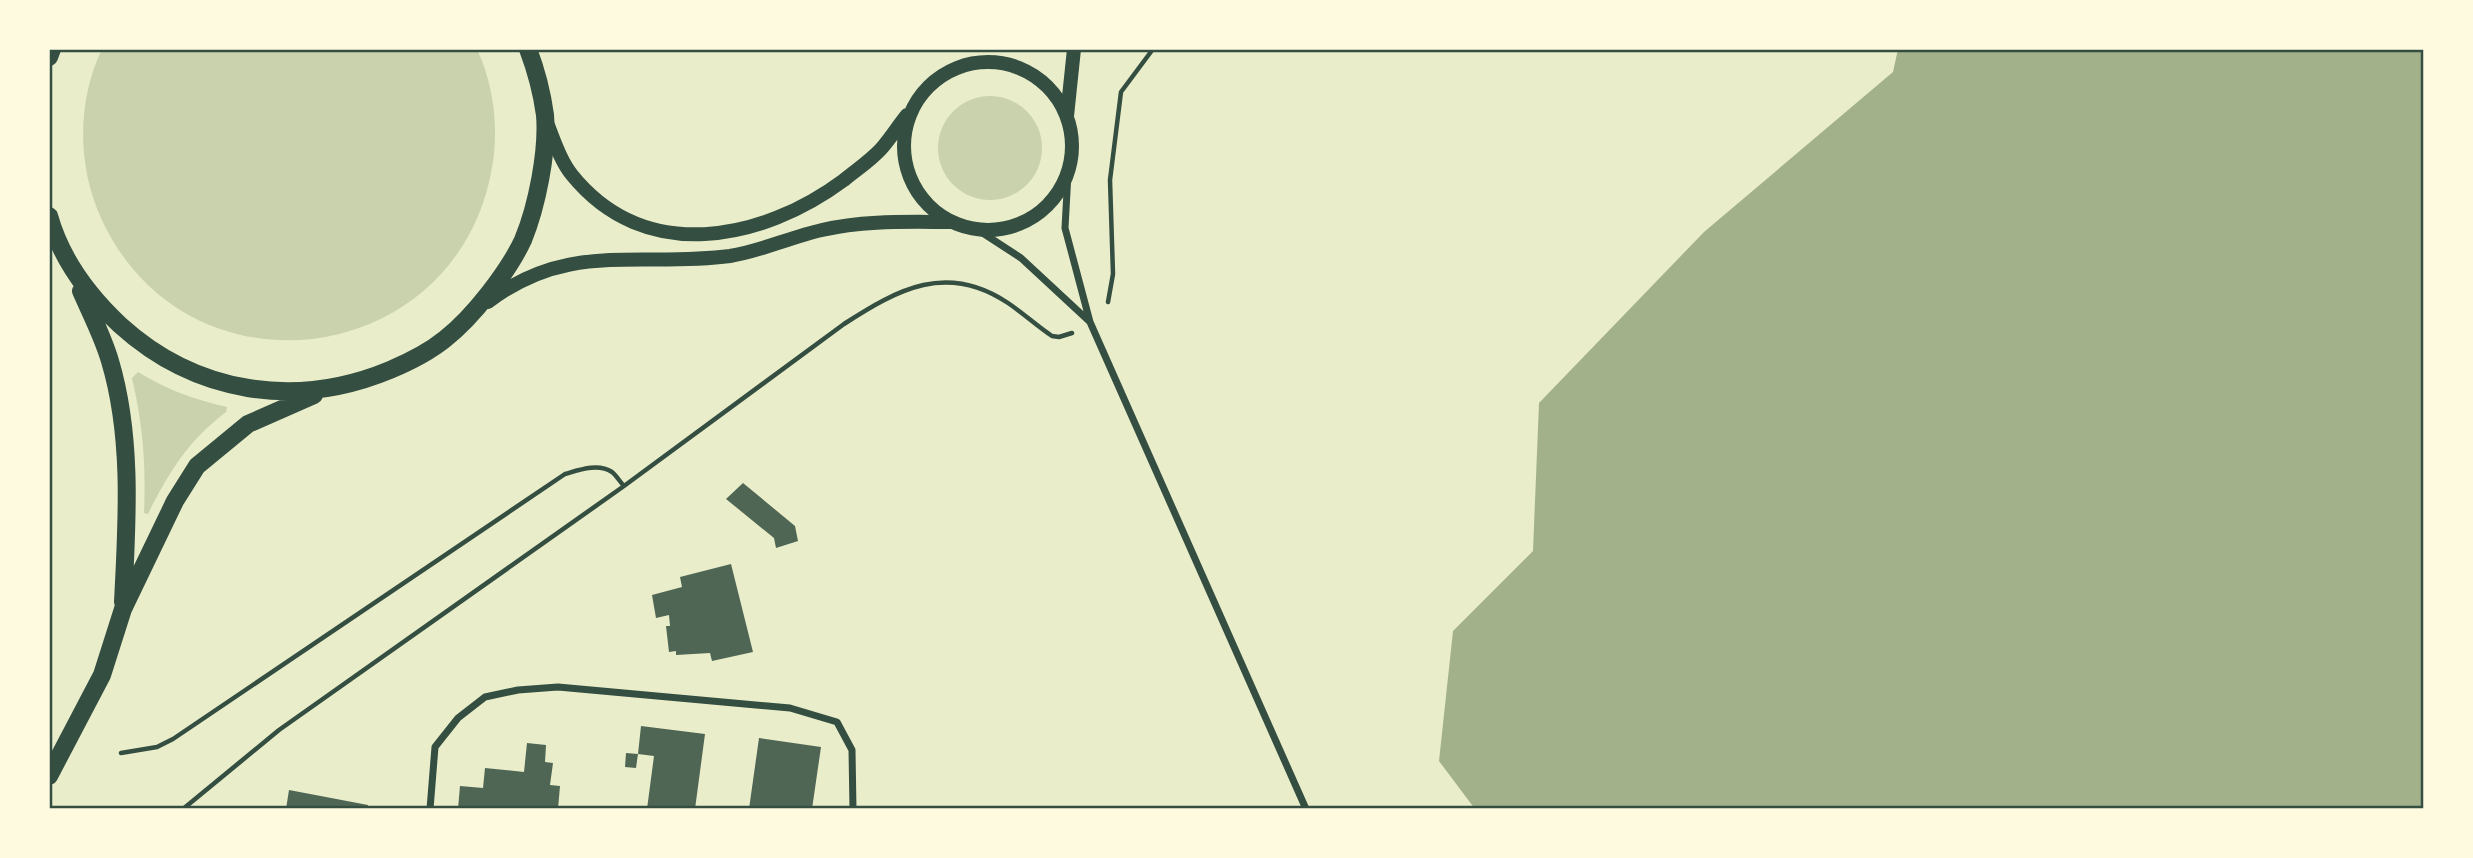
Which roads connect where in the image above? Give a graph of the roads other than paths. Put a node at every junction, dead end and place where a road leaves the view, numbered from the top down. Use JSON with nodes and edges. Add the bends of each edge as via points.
{"nodes":[{"id":1,"x":52,"y":49,"type":"edge"},
{"id":2,"x":528,"y":49,"type":"edge"},
{"id":3,"x":988,"y":49,"type":"edge"},
{"id":4,"x":1074,"y":49,"type":"edge"},
{"id":5,"x":49,"y":57,"type":"edge"},
{"id":6,"x":951,"y":71,"type":"junction"},
{"id":7,"x":914,"y":106,"type":"junction"},
{"id":8,"x":1067,"y":116,"type":"junction"},
{"id":9,"x":545,"y":117,"type":"junction"},
{"id":10,"x":1068,"y":173,"type":"junction"},
{"id":11,"x":951,"y":222,"type":"junction"},
{"id":12,"x":51,"y":225,"type":"edge"},
{"id":13,"x":978,"y":230,"type":"junction"},
{"id":14,"x":72,"y":270,"type":"junction"},
{"id":15,"x":475,"y":311,"type":"junction"},
{"id":16,"x":1090,"y":322,"type":"junction"},
{"id":17,"x":328,"y":389,"type":"junction"},
{"id":18,"x":123,"y":609,"type":"junction"},
{"id":19,"x":49,"y":776,"type":"edge"},
{"id":20,"x":430,"y":809,"type":"edge"},
{"id":21,"x":853,"y":809,"type":"edge"},
{"id":22,"x":1306,"y":809,"type":"edge"}],
"edges":[{"from":1,"to":5,"type":"main road"},
{"from":2,"to":9,"type":"main road"},
{"from":3,"to":6,"type":"main road"},
{"from":4,"to":8,"type":"main road"},
{"from":6,"to":7,"type":"main road","via":[[931,84]]},
{"from":6,"to":8,"type":"main road","via":[[978,62],[1006,63],[1031,72],[1053,91]]},
{"from":7,"to":9,"type":"main road","via":[[881,149],[799,209],[737,232],[711,235],[662,232],[611,211],[571,173]]},
{"from":7,"to":11,"type":"main road","via":[[905,131],[905,159],[913,184],[929,206]]},
{"from":8,"to":10,"type":"main road","via":[[1073,144]]},
{"from":9,"to":15,"type":"main road","via":[[543,158],[523,240]]},
{"from":10,"to":13,"type":"main road","via":[[1055,198],[1034,217],[1007,229]]},
{"from":10,"to":16,"type":"street","via":[[1065,228]]},
{"from":11,"to":13,"type":"main road"},
{"from":11,"to":15,"type":"main road","via":[[853,225],[732,255],[581,261],[508,286]]},
{"from":12,"to":14,"type":"main road"},
{"from":13,"to":16,"type":"street","via":[[1021,258]]},
{"from":14,"to":17,"type":"main road","via":[[103,309],[164,359],[243,387],[287,393]]},
{"from":14,"to":18,"type":"main road","via":[[110,360],[120,405],[127,506]]},
{"from":15,"to":17,"type":"main road","via":[[445,340],[408,362],[366,380]]},
{"from":16,"to":22,"type":"street"},
{"from":17,"to":18,"type":"main road","via":[[248,424],[197,466]]},
{"from":18,"to":19,"type":"main road","via":[[102,676]]},
{"from":20,"to":21,"type":"street","via":[[435,747],[458,718],[485,697],[558,687],[790,708],[837,722],[852,751]]}]}
